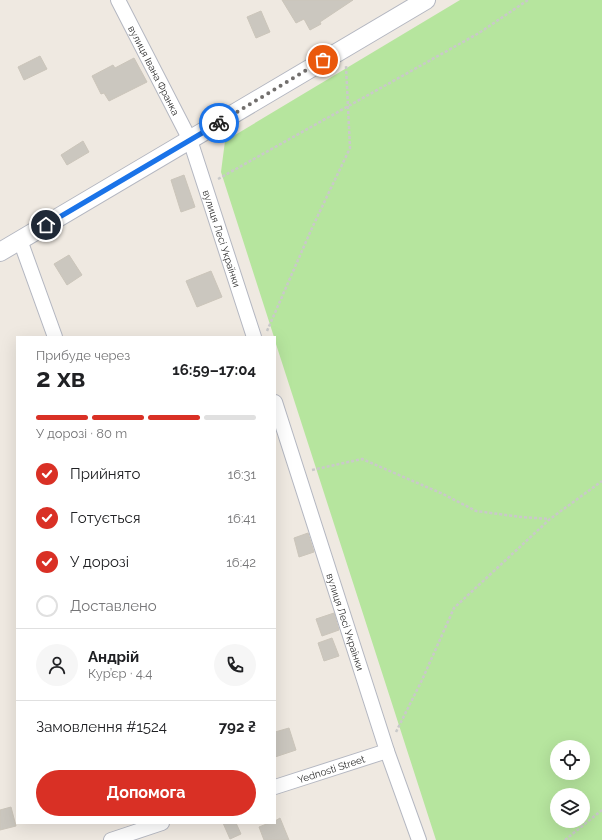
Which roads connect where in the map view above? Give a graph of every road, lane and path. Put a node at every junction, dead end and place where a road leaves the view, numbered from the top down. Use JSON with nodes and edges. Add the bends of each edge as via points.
{"nodes":[{"id":1,"x":118,"y":0,"type":"edge"},
{"id":2,"x":426,"y":0,"type":"edge"},
{"id":3,"x":528,"y":0,"type":"edge"},
{"id":4,"x":345,"y":48,"type":"junction"},
{"id":5,"x":348,"y":106,"type":"junction"},
{"id":6,"x":190,"y":140,"type":"junction"},
{"id":7,"x":205,"y":186,"type":"junction"},
{"id":8,"x":20,"y":240,"type":"junction"},
{"id":9,"x":0,"y":252,"type":"edge"},
{"id":10,"x":55,"y":336,"type":"edge"},
{"id":11,"x":254,"y":336,"type":"edge"},
{"id":12,"x":265,"y":336,"type":"edge"},
{"id":13,"x":276,"y":405,"type":"edge"},
{"id":14,"x":298,"y":473,"type":"junction"},
{"id":15,"x":602,"y":481,"type":"edge"},
{"id":16,"x":550,"y":519,"type":"junction"},
{"id":17,"x":387,"y":751,"type":"junction"},
{"id":18,"x":276,"y":786,"type":"edge"},
{"id":19,"x":602,"y":810,"type":"edge"},
{"id":20,"x":159,"y":824,"type":"edge"},
{"id":21,"x":111,"y":840,"type":"edge"},
{"id":22,"x":419,"y":840,"type":"edge"},
{"id":23,"x":565,"y":840,"type":"edge"}],
"edges":[{"from":1,"to":6,"type":"street","name":"вулиця Івана Франка"},
{"from":2,"to":4,"type":"street"},
{"from":3,"to":5,"type":"path","via":[[479,32]]},
{"from":4,"to":5,"type":"path"},
{"from":4,"to":6,"type":"street"},
{"from":5,"to":7,"type":"path"},
{"from":5,"to":12,"type":"path","via":[[350,148]]},
{"from":6,"to":7,"type":"street","name":"вулиця Лесі Українки"},
{"from":6,"to":8,"type":"street"},
{"from":7,"to":11,"type":"street","name":"вулиця Лесі Українки"},
{"from":8,"to":9,"type":"street"},
{"from":8,"to":10,"type":"street"},
{"from":13,"to":14,"type":"street","name":"вулиця Лесі Українки"},
{"from":14,"to":16,"type":"path","via":[[362,459],[476,511]]},
{"from":14,"to":17,"type":"street","name":"вулиця Лесі Українки"},
{"from":15,"to":16,"type":"path"},
{"from":16,"to":17,"type":"path","via":[[454,608]]},
{"from":17,"to":18,"type":"street","name":"Yednosti Street"},
{"from":17,"to":22,"type":"street","name":"вулиця Лесі Українки"},
{"from":19,"to":23,"type":"path"},
{"from":20,"to":21,"type":"street"}]}
